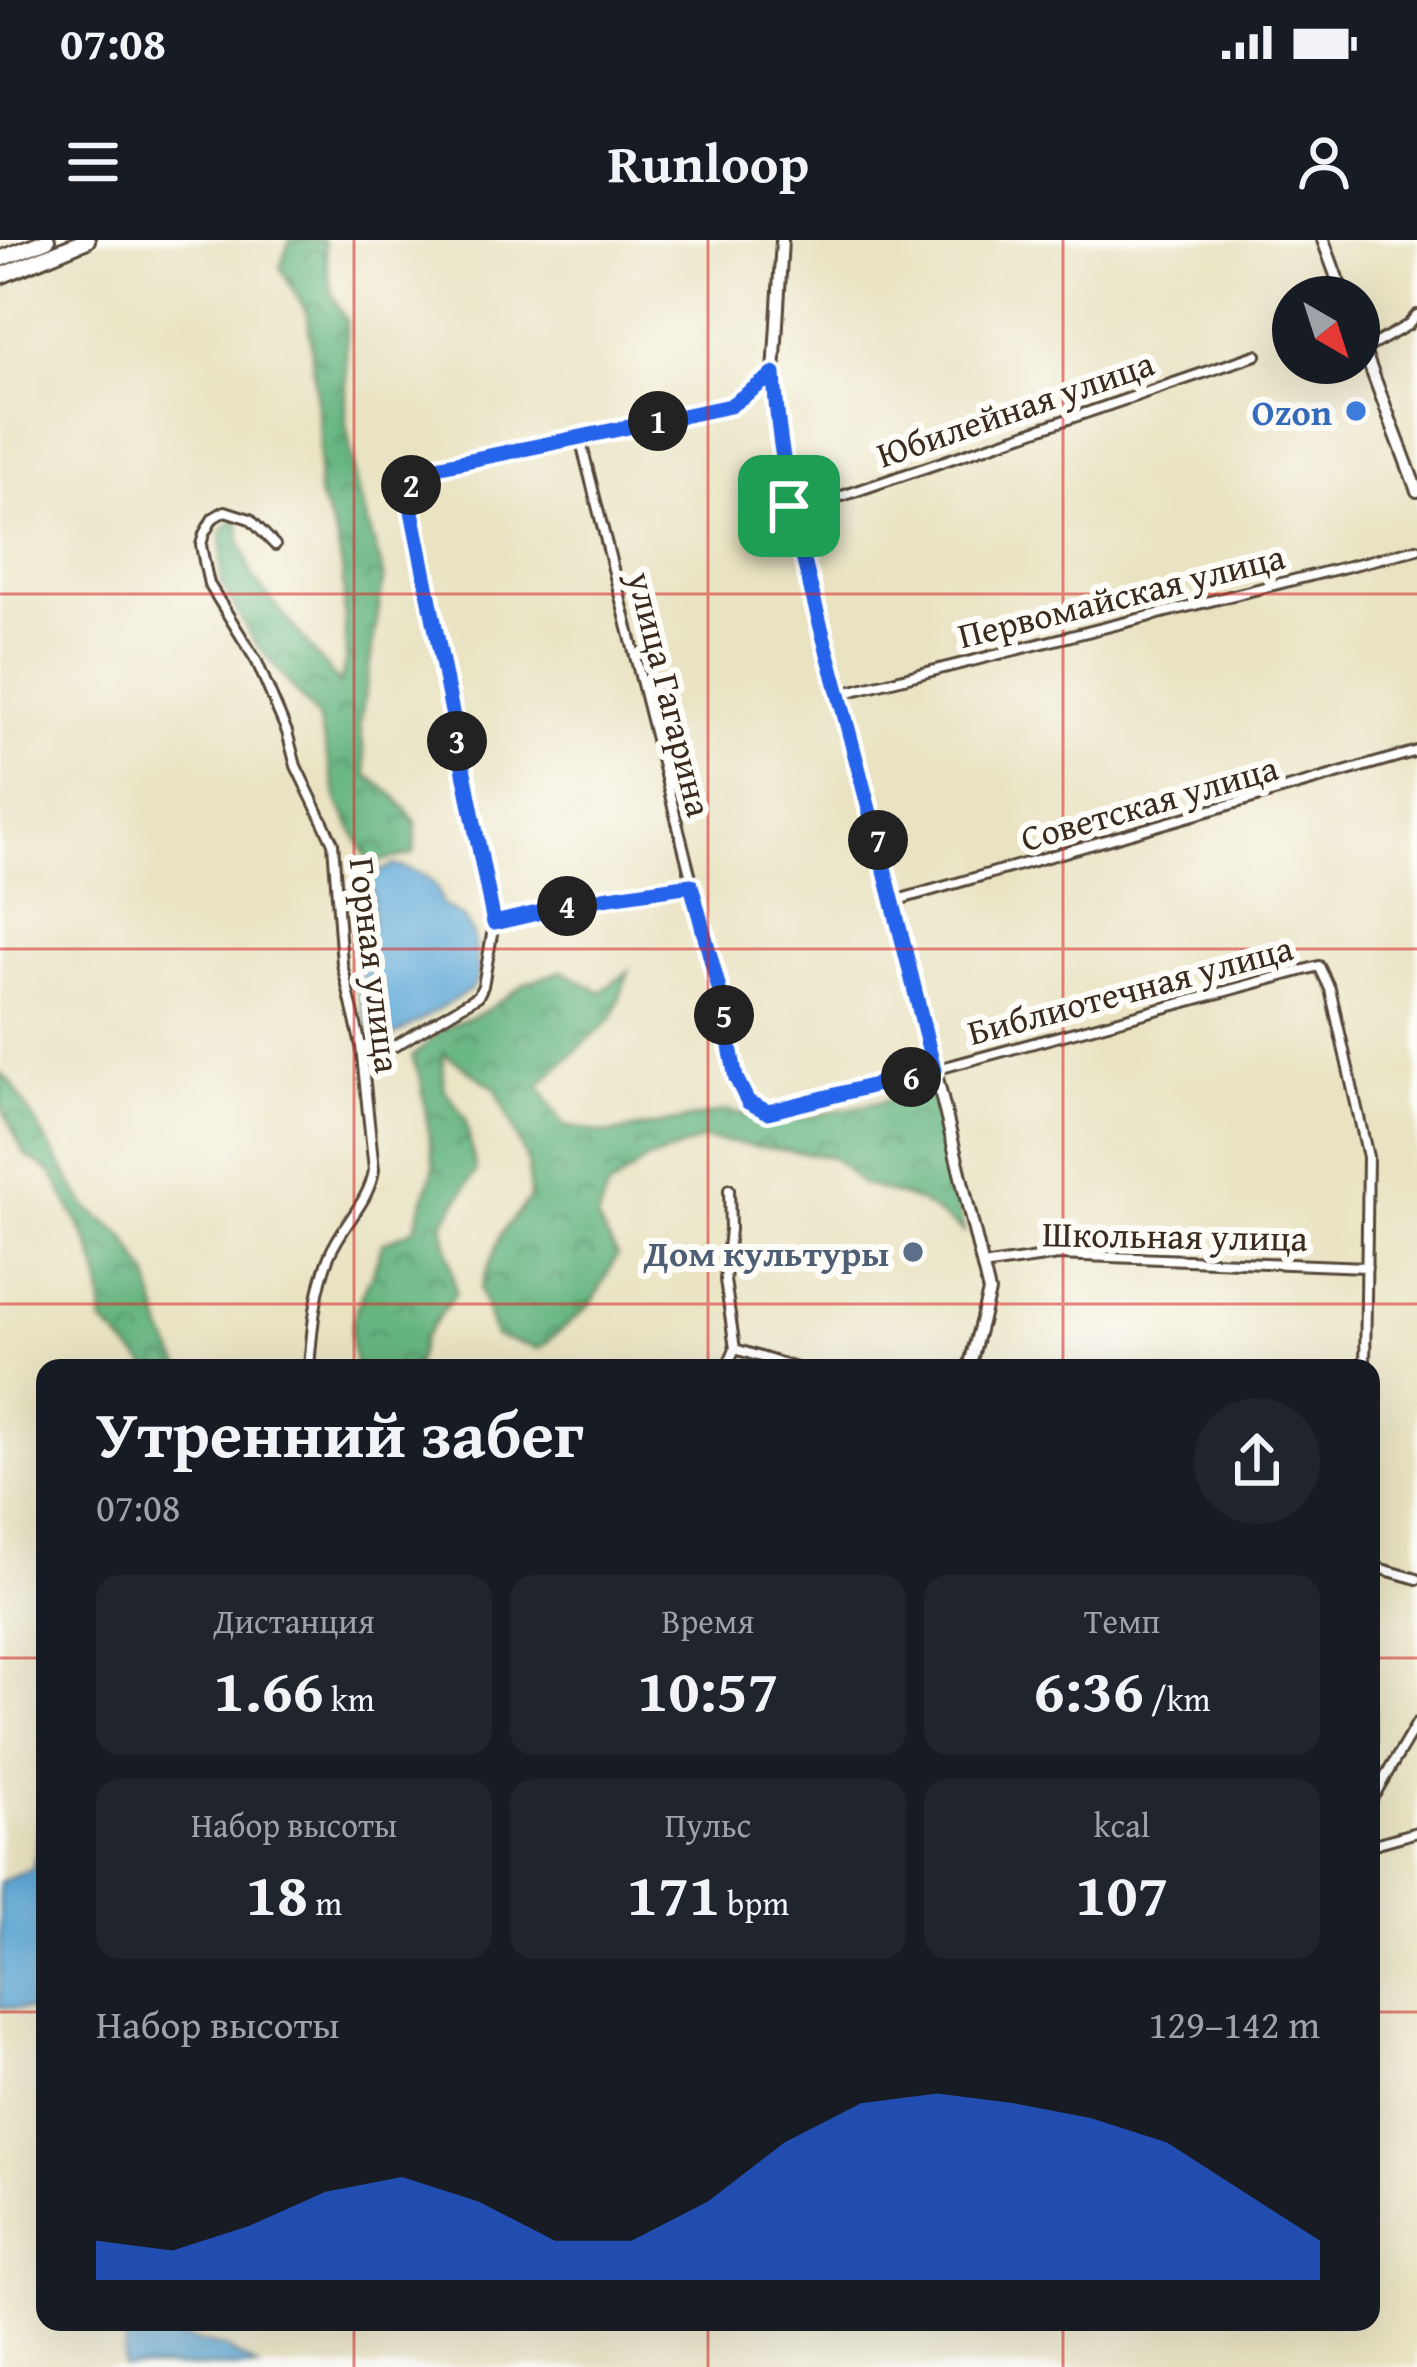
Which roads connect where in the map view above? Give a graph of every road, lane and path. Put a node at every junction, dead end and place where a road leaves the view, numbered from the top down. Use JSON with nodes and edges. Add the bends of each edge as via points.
{"nodes":[{"id":1,"x":46,"y":240,"type":"edge"},
{"id":2,"x":87,"y":240,"type":"edge"},
{"id":3,"x":782,"y":240,"type":"edge"},
{"id":4,"x":797,"y":240,"type":"edge"},
{"id":5,"x":1323,"y":240,"type":"edge"},
{"id":6,"x":0,"y":260,"type":"edge"},
{"id":7,"x":781,"y":260,"type":"junction"},
{"id":8,"x":0,"y":275,"type":"edge"},
{"id":9,"x":1336,"y":276,"type":"edge"},
{"id":10,"x":1417,"y":315,"type":"edge"},
{"id":11,"x":1380,"y":336,"type":"edge"},
{"id":12,"x":1256,"y":355,"type":"dead end"},
{"id":13,"x":774,"y":374,"type":"junction"},
{"id":14,"x":1376,"y":384,"type":"edge"},
{"id":15,"x":580,"y":438,"type":"junction"},
{"id":16,"x":1417,"y":491,"type":"edge"},
{"id":17,"x":789,"y":506,"type":"junction"},
{"id":18,"x":275,"y":544,"type":"dead end"},
{"id":19,"x":1417,"y":549,"type":"edge"},
{"id":20,"x":839,"y":694,"type":"junction"},
{"id":21,"x":1417,"y":752,"type":"edge"},
{"id":22,"x":691,"y":885,"type":"junction"},
{"id":23,"x":894,"y":902,"type":"junction"},
{"id":24,"x":494,"y":923,"type":"junction"},
{"id":25,"x":362,"y":1046,"type":"junction"},
{"id":26,"x":934,"y":1070,"type":"junction"},
{"id":27,"x":748,"y":1102,"type":"joint"},
{"id":28,"x":729,"y":1190,"type":"dead end"},
{"id":29,"x":982,"y":1266,"type":"junction"},
{"id":30,"x":1367,"y":1267,"type":"junction"},
{"id":31,"x":735,"y":1349,"type":"junction"},
{"id":32,"x":311,"y":1359,"type":"edge"},
{"id":33,"x":730,"y":1359,"type":"edge"},
{"id":34,"x":767,"y":1359,"type":"edge"},
{"id":35,"x":971,"y":1359,"type":"edge"},
{"id":36,"x":1365,"y":1359,"type":"edge"},
{"id":37,"x":1380,"y":1569,"type":"edge"},
{"id":38,"x":1417,"y":1579,"type":"edge"},
{"id":39,"x":1417,"y":1724,"type":"edge"},
{"id":40,"x":1380,"y":1786,"type":"edge"},
{"id":41,"x":1417,"y":1832,"type":"edge"},
{"id":42,"x":1380,"y":1842,"type":"edge"}],
"edges":[{"from":1,"to":6,"type":"highway"},
{"from":2,"to":8,"type":"highway"},
{"from":3,"to":7,"type":"street"},
{"from":4,"to":7,"type":"street"},
{"from":5,"to":9,"type":"street"},
{"from":7,"to":13,"type":"street"},
{"from":10,"to":11,"type":"street"},
{"from":12,"to":17,"type":"street","name":"Юбилейная улица","via":[[842,496]]},
{"from":13,"to":15,"type":"street","via":[[730,406]]},
{"from":13,"to":17,"type":"street"},
{"from":14,"to":16,"type":"street"},
{"from":15,"to":22,"type":"street","name":"улица Гагарина"},
{"from":15,"to":24,"type":"street","via":[[422,470],[411,480]]},
{"from":17,"to":20,"type":"street"},
{"from":18,"to":25,"type":"street","name":"Горная улица","via":[[250,519],[226,511],[213,518],[201,545],[209,584],[257,662],[333,844],[342,964]]},
{"from":19,"to":20,"type":"street","name":"Первомайская улица"},
{"from":20,"to":23,"type":"street"},
{"from":21,"to":23,"type":"street","name":"Советская улица"},
{"from":22,"to":24,"type":"street"},
{"from":22,"to":27,"type":"street","name":"улица Гагарина"},
{"from":23,"to":26,"type":"street"},
{"from":24,"to":25,"type":"street","via":[[478,996],[395,1046]]},
{"from":25,"to":32,"type":"street","name":"Горная улица","via":[[371,1190],[321,1280]]},
{"from":26,"to":27,"type":"street","name":"Библиотечная улица","via":[[768,1112]]},
{"from":26,"to":29,"type":"street"},
{"from":26,"to":30,"type":"street","name":"Библиотечная улица","via":[[1319,966],[1364,1130]]},
{"from":28,"to":31,"type":"street","via":[[725,1280]]},
{"from":29,"to":30,"type":"street","name":"Школьная улица","via":[[1058,1255]]},
{"from":29,"to":35,"type":"street","via":[[989,1292]]},
{"from":30,"to":36,"type":"street"},
{"from":31,"to":33,"type":"street"},
{"from":31,"to":34,"type":"street"},
{"from":37,"to":38,"type":"street"},
{"from":39,"to":40,"type":"street"},
{"from":41,"to":42,"type":"street"}]}
